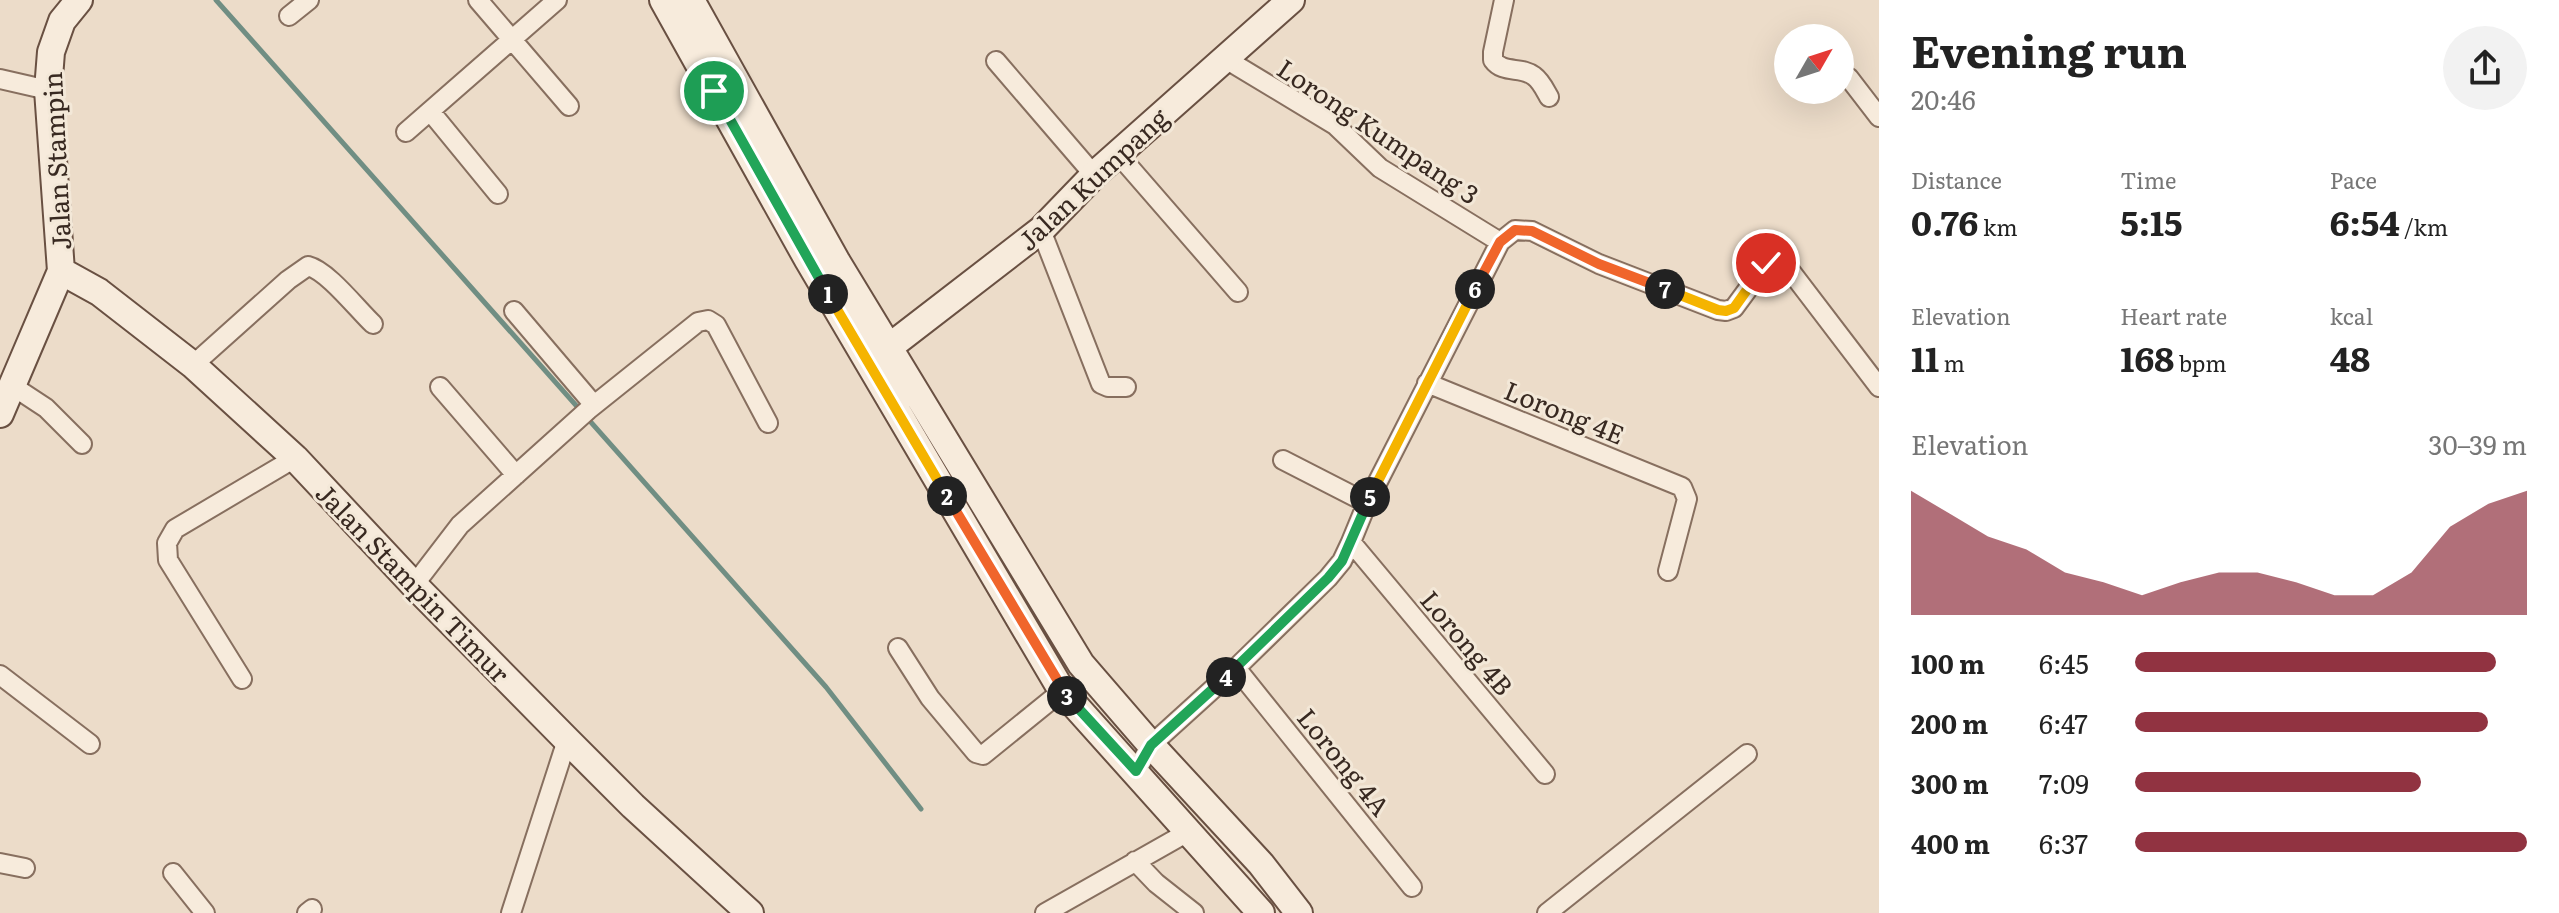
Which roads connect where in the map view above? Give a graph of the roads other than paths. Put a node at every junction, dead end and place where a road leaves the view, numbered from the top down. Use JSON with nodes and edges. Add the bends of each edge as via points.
{"nodes":[{"id":1,"x":79,"y":0,"type":"edge"},
{"id":2,"x":309,"y":0,"type":"edge"},
{"id":3,"x":478,"y":0,"type":"edge"},
{"id":4,"x":557,"y":0,"type":"edge"},
{"id":5,"x":663,"y":0,"type":"edge"},
{"id":6,"x":691,"y":0,"type":"edge"},
{"id":7,"x":1291,"y":0,"type":"edge"},
{"id":8,"x":1504,"y":0,"type":"edge"},
{"id":9,"x":289,"y":16,"type":"dead end"},
{"id":10,"x":510,"y":40,"type":"junction"},
{"id":11,"x":1224,"y":58,"type":"junction"},
{"id":12,"x":996,"y":61,"type":"dead end"},
{"id":13,"x":0,"y":79,"type":"edge"},
{"id":14,"x":1854,"y":84,"type":"edge"},
{"id":15,"x":48,"y":90,"type":"junction"},
{"id":16,"x":1549,"y":97,"type":"dead end"},
{"id":17,"x":569,"y":106,"type":"dead end"},
{"id":18,"x":430,"y":111,"type":"junction"},
{"id":19,"x":1879,"y":117,"type":"edge"},
{"id":20,"x":406,"y":132,"type":"dead end"},
{"id":21,"x":1118,"y":154,"type":"junction"},
{"id":22,"x":1094,"y":175,"type":"junction"},
{"id":23,"x":498,"y":194,"type":"dead end"},
{"id":24,"x":1041,"y":230,"type":"junction"},
{"id":25,"x":1500,"y":242,"type":"junction"},
{"id":26,"x":61,"y":271,"type":"junction"},
{"id":27,"x":1238,"y":292,"type":"dead end"},
{"id":28,"x":514,"y":311,"type":"dead end"},
{"id":29,"x":373,"y":324,"type":"dead end"},
{"id":30,"x":888,"y":348,"type":"junction"},
{"id":31,"x":193,"y":365,"type":"junction"},
{"id":32,"x":1427,"y":383,"type":"junction"},
{"id":33,"x":11,"y":385,"type":"junction"},
{"id":34,"x":440,"y":387,"type":"dead end"},
{"id":35,"x":1126,"y":387,"type":"dead end"},
{"id":36,"x":1879,"y":387,"type":"edge"},
{"id":37,"x":591,"y":407,"type":"junction"},
{"id":38,"x":0,"y":414,"type":"edge"},
{"id":39,"x":768,"y":423,"type":"dead end"},
{"id":40,"x":82,"y":444,"type":"dead end"},
{"id":41,"x":295,"y":458,"type":"junction"},
{"id":42,"x":1283,"y":460,"type":"dead end"},
{"id":43,"x":516,"y":475,"type":"junction"},
{"id":44,"x":1367,"y":503,"type":"junction"},
{"id":45,"x":1351,"y":542,"type":"junction"},
{"id":46,"x":1668,"y":571,"type":"dead end"},
{"id":47,"x":414,"y":585,"type":"junction"},
{"id":48,"x":898,"y":648,"type":"dead end"},
{"id":49,"x":1236,"y":668,"type":"junction"},
{"id":50,"x":0,"y":675,"type":"edge"},
{"id":51,"x":242,"y":679,"type":"dead end"},
{"id":52,"x":1062,"y":691,"type":"junction"},
{"id":53,"x":567,"y":740,"type":"junction"},
{"id":54,"x":90,"y":744,"type":"dead end"},
{"id":55,"x":1151,"y":745,"type":"junction"},
{"id":56,"x":1747,"y":754,"type":"dead end"},
{"id":57,"x":1136,"y":771,"type":"junction"},
{"id":58,"x":1545,"y":774,"type":"dead end"},
{"id":59,"x":1188,"y":832,"type":"junction"},
{"id":60,"x":1135,"y":861,"type":"junction"},
{"id":61,"x":0,"y":863,"type":"edge"},
{"id":62,"x":25,"y":868,"type":"dead end"},
{"id":63,"x":173,"y":873,"type":"dead end"},
{"id":64,"x":1412,"y":887,"type":"dead end"},
{"id":65,"x":205,"y":913,"type":"edge"},
{"id":66,"x":511,"y":913,"type":"edge"},
{"id":67,"x":750,"y":913,"type":"edge"},
{"id":68,"x":1045,"y":913,"type":"edge"},
{"id":69,"x":1194,"y":913,"type":"edge"},
{"id":70,"x":1261,"y":913,"type":"edge"},
{"id":71,"x":1299,"y":913,"type":"edge"},
{"id":72,"x":1547,"y":913,"type":"edge"}],
"edges":[{"from":1,"to":15,"type":"main road","name":"Jalan Stampin","via":[[62,21],[51,52]]},
{"from":2,"to":9,"type":"street"},
{"from":3,"to":10,"type":"street"},
{"from":4,"to":10,"type":"street"},
{"from":5,"to":52,"type":"main road","via":[[808,260]]},
{"from":6,"to":30,"type":"main road"},
{"from":7,"to":11,"type":"main road","name":"Jalan Kumpang"},
{"from":8,"to":16,"type":"street","via":[[1493,60],[1503,69],[1532,74]]},
{"from":10,"to":17,"type":"street"},
{"from":10,"to":18,"type":"street"},
{"from":11,"to":21,"type":"main road","name":"Jalan Kumpang"},
{"from":11,"to":25,"type":"street","name":"Lorong Kumpang 3","via":[[1335,125],[1380,168]]},
{"from":12,"to":22,"type":"street"},
{"from":13,"to":15,"type":"street"},
{"from":14,"to":19,"type":"street"},
{"from":15,"to":26,"type":"main road","name":"Jalan Stampin"},
{"from":18,"to":20,"type":"street"},
{"from":18,"to":23,"type":"street"},
{"from":21,"to":22,"type":"main road","name":"Jalan Kumpang"},
{"from":21,"to":27,"type":"street"},
{"from":22,"to":24,"type":"main road","name":"Jalan Kumpang"},
{"from":24,"to":30,"type":"main road","name":"Jalan Kumpang"},
{"from":24,"to":35,"type":"street","via":[[1101,384]]},
{"from":25,"to":32,"type":"street"},
{"from":25,"to":36,"type":"street","via":[[1515,230],[1532,231],[1599,264],[1726,311],[1734,308],[1773,255],[1779,256]]},
{"from":26,"to":31,"type":"main road","name":"Jalan Stampin Timur","via":[[99,292]]},
{"from":26,"to":33,"type":"main road","name":"Jalan Stampin"},
{"from":28,"to":37,"type":"street"},
{"from":29,"to":31,"type":"street","via":[[308,266]]},
{"from":30,"to":55,"type":"main road","via":[[1081,664]]},
{"from":31,"to":41,"type":"main road","name":"Jalan Stampin Timur"},
{"from":32,"to":44,"type":"street"},
{"from":32,"to":46,"type":"street","name":"Lorong 4E","via":[[1682,487],[1687,499]]},
{"from":33,"to":38,"type":"main road","name":"Jalan Stampin"},
{"from":33,"to":40,"type":"street","via":[[46,408]]},
{"from":34,"to":43,"type":"street"},
{"from":37,"to":39,"type":"street","via":[[698,322],[708,320],[716,325]]},
{"from":37,"to":43,"type":"street"},
{"from":41,"to":47,"type":"main road","name":"Jalan Stampin Timur"},
{"from":41,"to":51,"type":"street","via":[[175,529],[167,543],[168,560]]},
{"from":42,"to":44,"type":"street"},
{"from":43,"to":47,"type":"street","via":[[460,525]]},
{"from":44,"to":45,"type":"street"},
{"from":45,"to":49,"type":"street","via":[[1328,578]]},
{"from":45,"to":58,"type":"street","name":"Lorong 4B"},
{"from":47,"to":53,"type":"main road","name":"Jalan Stampin Timur"},
{"from":48,"to":52,"type":"street","via":[[930,698],[983,755]]},
{"from":49,"to":55,"type":"street"},
{"from":49,"to":64,"type":"street","name":"Lorong 4A"},
{"from":50,"to":54,"type":"street"},
{"from":52,"to":57,"type":"main road"},
{"from":53,"to":66,"type":"street"},
{"from":53,"to":67,"type":"main road","name":"Jalan Stampin Timur"},
{"from":55,"to":57,"type":"street"},
{"from":55,"to":71,"type":"main road"},
{"from":56,"to":72,"type":"street"},
{"from":57,"to":59,"type":"main road"},
{"from":59,"to":60,"type":"street"},
{"from":59,"to":70,"type":"main road"},
{"from":60,"to":68,"type":"street"},
{"from":60,"to":69,"type":"street"},
{"from":61,"to":62,"type":"street"},
{"from":63,"to":65,"type":"street"}]}
